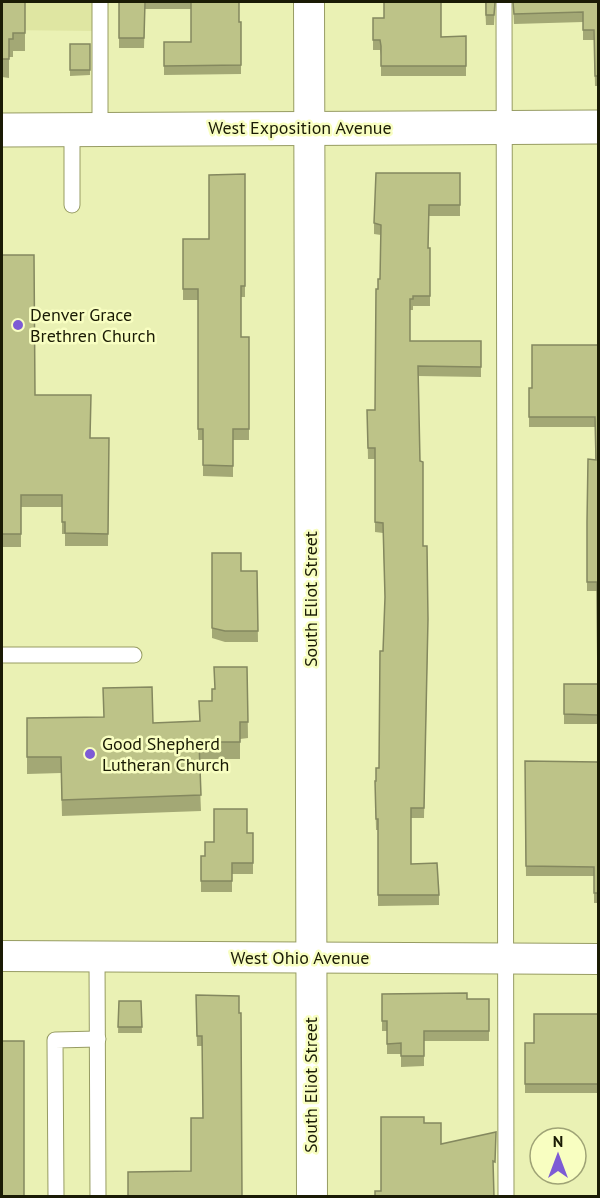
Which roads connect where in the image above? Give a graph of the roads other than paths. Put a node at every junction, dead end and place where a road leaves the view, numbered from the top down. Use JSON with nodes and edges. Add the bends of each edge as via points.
{"nodes":[{"id":1,"x":100,"y":2,"type":"edge"},
{"id":2,"x":309,"y":2,"type":"edge"},
{"id":3,"x":504,"y":2,"type":"edge"},
{"id":4,"x":505,"y":127,"type":"junction"},
{"id":5,"x":598,"y":127,"type":"edge"},
{"id":6,"x":311,"y":128,"type":"junction"},
{"id":7,"x":2,"y":130,"type":"edge"},
{"id":8,"x":86,"y":130,"type":"junction"},
{"id":9,"x":72,"y":205,"type":"dead end"},
{"id":10,"x":2,"y":655,"type":"edge"},
{"id":11,"x":134,"y":655,"type":"dead end"},
{"id":12,"x":2,"y":956,"type":"edge"},
{"id":13,"x":97,"y":958,"type":"junction"},
{"id":14,"x":311,"y":959,"type":"junction"},
{"id":15,"x":506,"y":959,"type":"junction"},
{"id":16,"x":598,"y":959,"type":"edge"},
{"id":17,"x":98,"y":1039,"type":"junction"},
{"id":18,"x":56,"y":1197,"type":"edge"},
{"id":19,"x":98,"y":1197,"type":"edge"},
{"id":20,"x":312,"y":1197,"type":"edge"},
{"id":21,"x":506,"y":1197,"type":"edge"}],
"edges":[{"from":1,"to":8,"type":"lane"},
{"from":2,"to":6,"type":"street","name":"South Eliot Street"},
{"from":3,"to":4,"type":"lane"},
{"from":4,"to":5,"type":"street","name":"West Exposition Avenue"},
{"from":4,"to":6,"type":"street","name":"West Exposition Avenue"},
{"from":4,"to":15,"type":"lane"},
{"from":6,"to":8,"type":"street","name":"West Exposition Avenue"},
{"from":6,"to":14,"type":"street","name":"South Eliot Street"},
{"from":7,"to":8,"type":"street","name":"West Exposition Avenue"},
{"from":8,"to":9,"type":"lane"},
{"from":10,"to":11,"type":"lane"},
{"from":12,"to":13,"type":"street","name":"West Ohio Avenue"},
{"from":13,"to":14,"type":"street","name":"West Ohio Avenue"},
{"from":13,"to":17,"type":"lane"},
{"from":14,"to":15,"type":"street","name":"West Ohio Avenue"},
{"from":14,"to":20,"type":"street","name":"South Eliot Street"},
{"from":15,"to":16,"type":"street","name":"West Ohio Avenue"},
{"from":15,"to":21,"type":"lane"},
{"from":17,"to":18,"type":"lane","via":[[55,1040]]},
{"from":17,"to":19,"type":"lane"}]}
